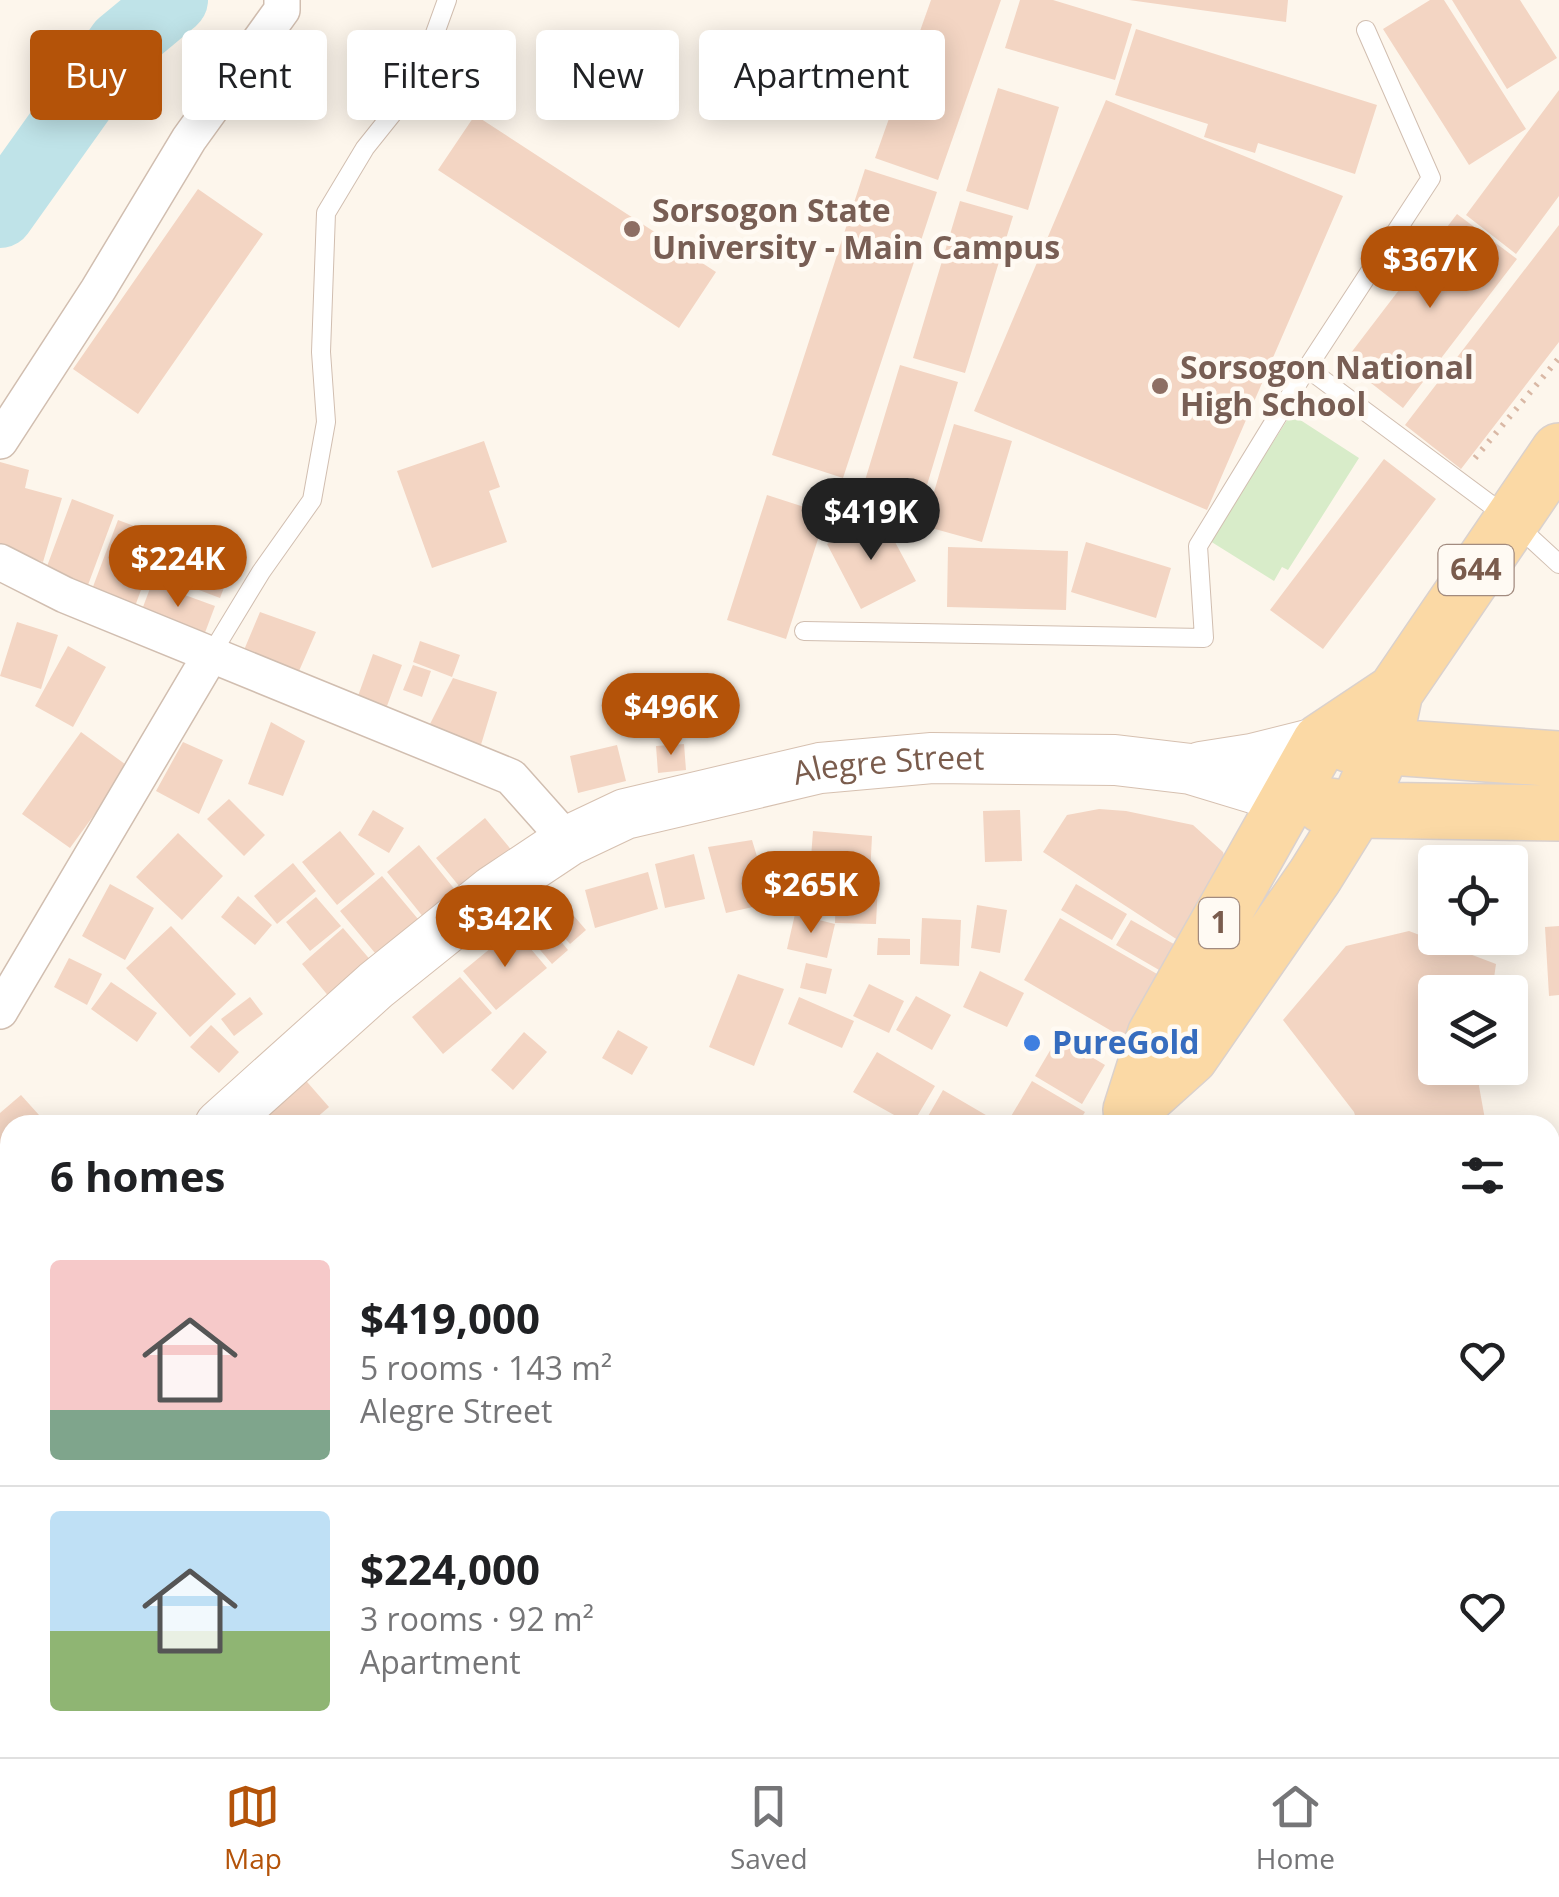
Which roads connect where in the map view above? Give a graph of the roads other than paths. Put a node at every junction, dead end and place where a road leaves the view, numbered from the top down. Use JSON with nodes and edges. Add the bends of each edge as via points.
{"nodes":[{"id":1,"x":282,"y":0,"type":"edge"},
{"id":2,"x":447,"y":0,"type":"edge"},
{"id":3,"x":1366,"y":30,"type":"dead end"},
{"id":4,"x":1307,"y":368,"type":"junction"},
{"id":5,"x":0,"y":441,"type":"edge"},
{"id":6,"x":1559,"y":451,"type":"edge"},
{"id":7,"x":1510,"y":519,"type":"junction"},
{"id":8,"x":0,"y":562,"type":"edge"},
{"id":9,"x":1559,"y":564,"type":"edge"},
{"id":10,"x":804,"y":631,"type":"dead end"},
{"id":11,"x":210,"y":656,"type":"junction"},
{"id":12,"x":1395,"y":692,"type":"junction"},
{"id":13,"x":1320,"y":742,"type":"junction"},
{"id":14,"x":1383,"y":748,"type":"junction"},
{"id":15,"x":1559,"y":759,"type":"edge"},
{"id":16,"x":1192,"y":769,"type":"junction"},
{"id":17,"x":1290,"y":799,"type":"junction"},
{"id":18,"x":1356,"y":810,"type":"junction"},
{"id":19,"x":1559,"y":812,"type":"edge"},
{"id":20,"x":568,"y":841,"type":"junction"},
{"id":21,"x":0,"y":1010,"type":"edge"},
{"id":22,"x":231,"y":1115,"type":"edge"},
{"id":23,"x":1137,"y":1115,"type":"edge"},
{"id":24,"x":1140,"y":1115,"type":"edge"}],
"edges":[{"from":1,"to":5,"type":"street","via":[[282,10],[189,140]]},
{"from":2,"to":11,"type":"lane","via":[[417,83],[365,148],[326,214],[326,422],[312,500]]},
{"from":3,"to":4,"type":"lane","via":[[1431,178]]},
{"from":4,"to":7,"type":"lane"},
{"from":4,"to":10,"type":"lane","via":[[1198,546],[1204,638]]},
{"from":6,"to":7,"type":"main road","number":"644"},
{"from":7,"to":9,"type":"lane"},
{"from":7,"to":12,"type":"main road","number":"644"},
{"from":8,"to":11,"type":"street"},
{"from":11,"to":20,"type":"street","via":[[510,777]]},
{"from":11,"to":21,"type":"street"},
{"from":12,"to":13,"type":"main road","number":"644"},
{"from":12,"to":14,"type":"main road","number":"644"},
{"from":13,"to":14,"type":"main road"},
{"from":13,"to":16,"type":"street","name":"Alegre Street"},
{"from":13,"to":17,"type":"main road","number":"1"},
{"from":14,"to":15,"type":"main road"},
{"from":14,"to":18,"type":"main road","number":"1"},
{"from":16,"to":17,"type":"street","name":"Alegre Street"},
{"from":16,"to":20,"type":"street","name":"Alegre Street","via":[[990,756],[820,768],[625,814]]},
{"from":17,"to":18,"type":"main road"},
{"from":17,"to":23,"type":"main road","number":"1","via":[[1155,1035]]},
{"from":18,"to":19,"type":"main road"},
{"from":18,"to":24,"type":"main road","number":"1","via":[[1190,1057]]},
{"from":20,"to":22,"type":"street","name":"Alegre Street","via":[[376,985]]}]}
